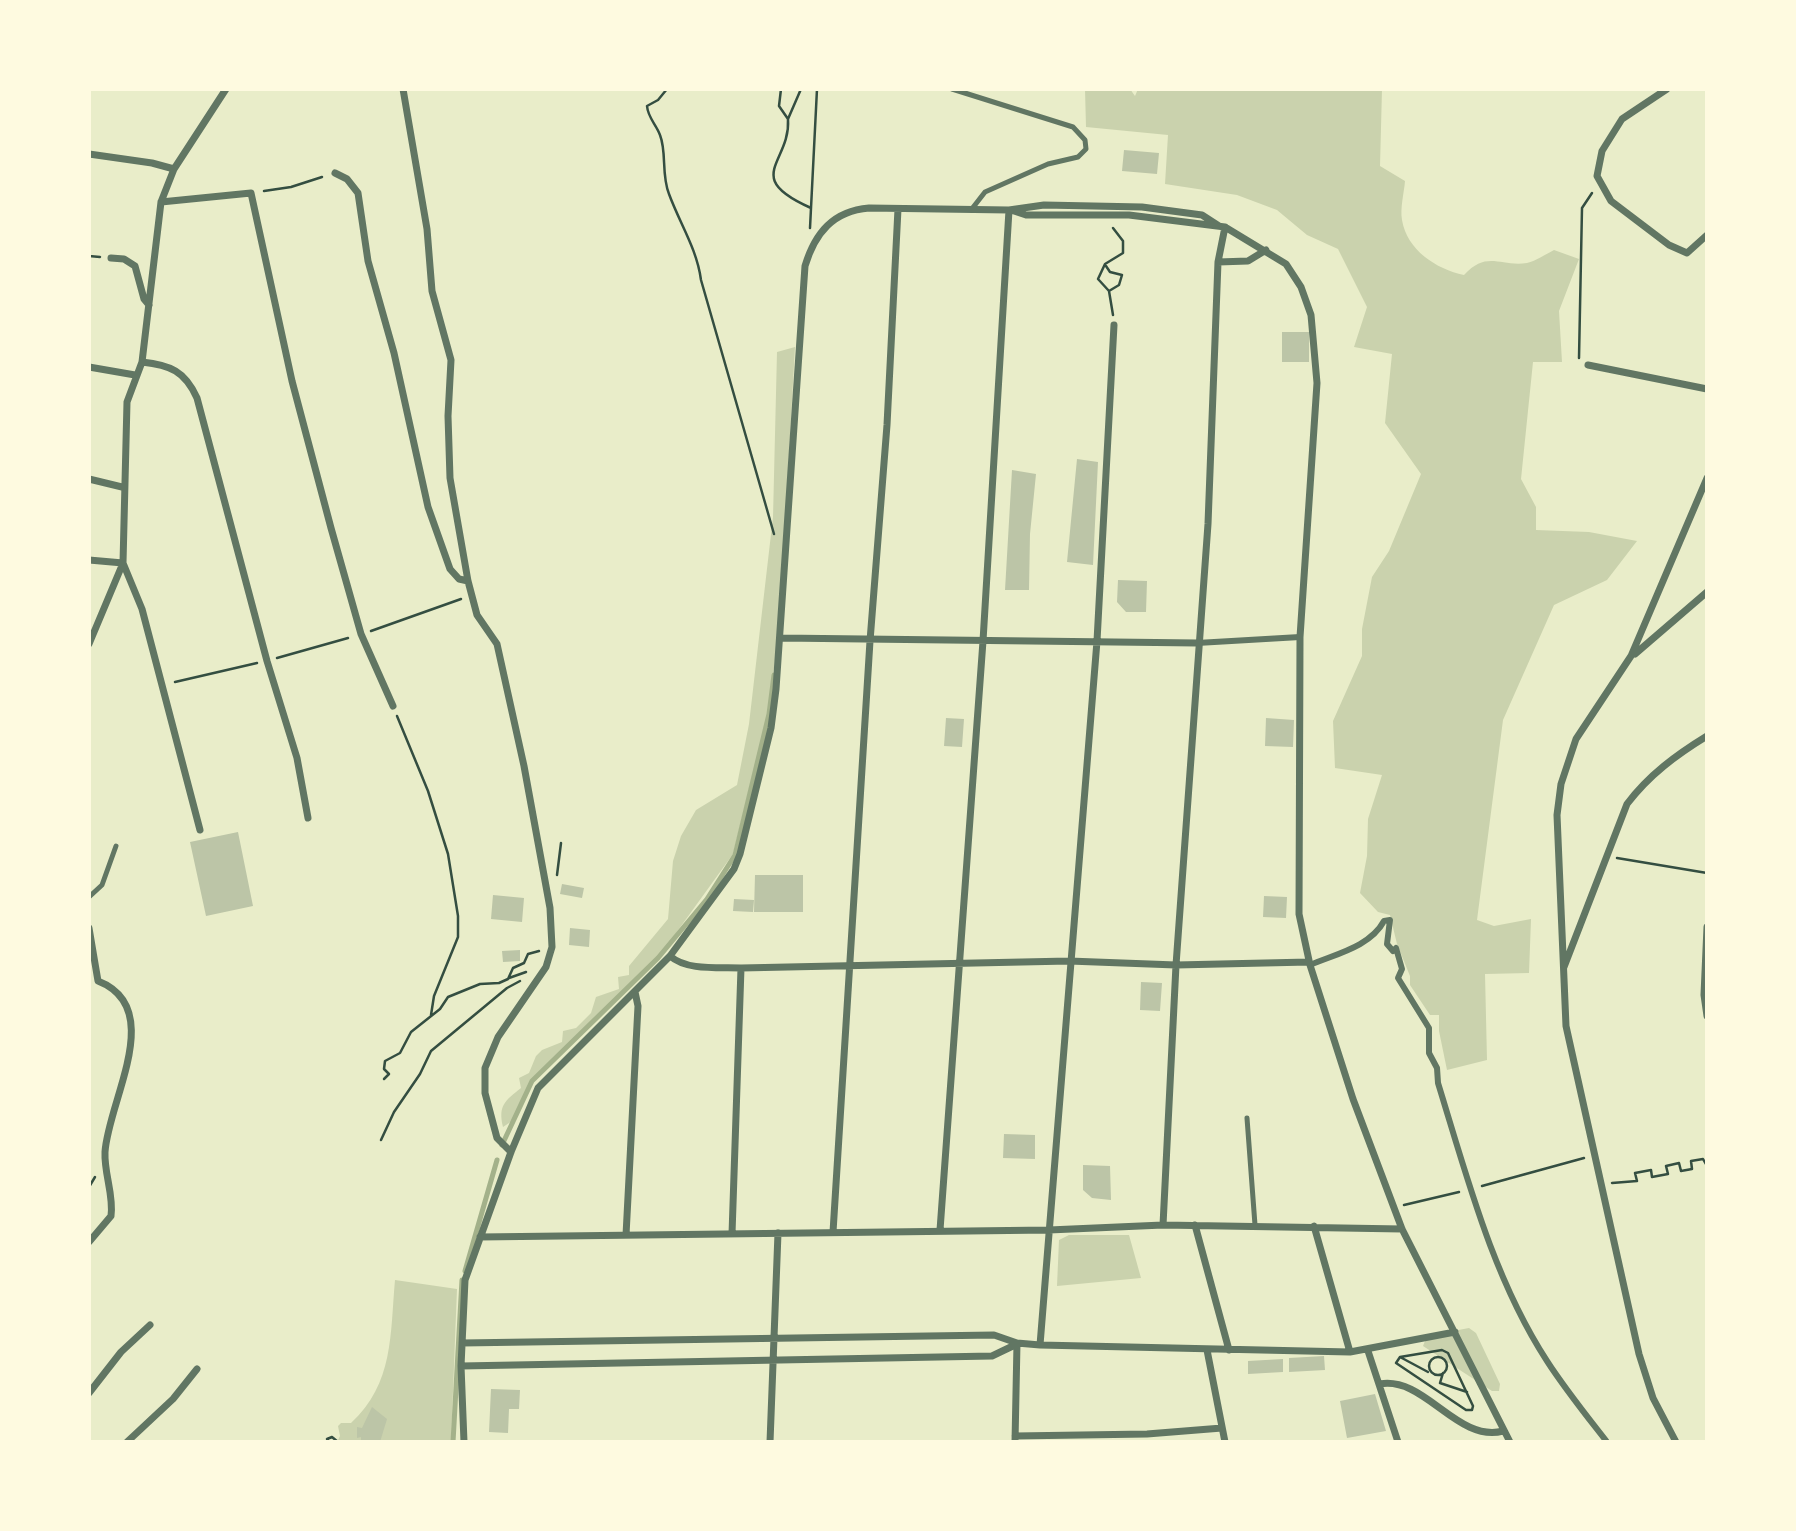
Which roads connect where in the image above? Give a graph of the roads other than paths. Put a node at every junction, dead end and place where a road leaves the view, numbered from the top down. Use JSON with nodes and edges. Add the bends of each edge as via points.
{"nodes":[{"id":1,"x":226,"y":89,"type":"edge"},
{"id":2,"x":403,"y":89,"type":"edge"},
{"id":3,"x":952,"y":89,"type":"edge"},
{"id":4,"x":1667,"y":89,"type":"edge"},
{"id":5,"x":89,"y":155,"type":"edge"},
{"id":6,"x":174,"y":169,"type":"junction"},
{"id":7,"x":335,"y":173,"type":"road end"},
{"id":8,"x":161,"y":202,"type":"junction"},
{"id":9,"x":898,"y":209,"type":"junction"},
{"id":10,"x":971,"y":211,"type":"junction"},
{"id":11,"x":1010,"y":211,"type":"junction"},
{"id":12,"x":1222,"y":226,"type":"junction"},
{"id":13,"x":1707,"y":235,"type":"edge"},
{"id":14,"x":1266,"y":250,"type":"junction"},
{"id":15,"x":111,"y":258,"type":"dead end"},
{"id":16,"x":1218,"y":262,"type":"junction"},
{"id":17,"x":149,"y":304,"type":"junction"},
{"id":18,"x":1114,"y":325,"type":"road end"},
{"id":19,"x":142,"y":362,"type":"junction"},
{"id":20,"x":1588,"y":365,"type":"road end"},
{"id":21,"x":89,"y":367,"type":"edge"},
{"id":22,"x":135,"y":374,"type":"junction"},
{"id":23,"x":1707,"y":389,"type":"edge"},
{"id":24,"x":1707,"y":478,"type":"edge"},
{"id":25,"x":89,"y":479,"type":"edge"},
{"id":26,"x":122,"y":486,"type":"junction"},
{"id":27,"x":89,"y":560,"type":"edge"},
{"id":28,"x":123,"y":564,"type":"junction"},
{"id":29,"x":468,"y":580,"type":"junction"},
{"id":30,"x":1707,"y":592,"type":"edge"},
{"id":31,"x":1300,"y":637,"type":"junction"},
{"id":32,"x":781,"y":638,"type":"junction"},
{"id":33,"x":983,"y":641,"type":"junction"},
{"id":34,"x":1097,"y":641,"type":"junction"},
{"id":35,"x":870,"y":642,"type":"junction"},
{"id":36,"x":1197,"y":643,"type":"junction"},
{"id":37,"x":89,"y":645,"type":"edge"},
{"id":38,"x":1632,"y":656,"type":"junction"},
{"id":39,"x":393,"y":706,"type":"road end"},
{"id":40,"x":1707,"y":736,"type":"edge"},
{"id":41,"x":308,"y":818,"type":"dead end"},
{"id":42,"x":200,"y":830,"type":"dead end"},
{"id":43,"x":116,"y":846,"type":"dead end"},
{"id":44,"x":89,"y":897,"type":"edge"},
{"id":45,"x":1707,"y":927,"type":"edge"},
{"id":46,"x":89,"y":928,"type":"edge"},
{"id":47,"x":670,"y":956,"type":"junction"},
{"id":48,"x":1069,"y":961,"type":"junction"},
{"id":49,"x":959,"y":963,"type":"junction"},
{"id":50,"x":1310,"y":964,"type":"junction"},
{"id":51,"x":1176,"y":965,"type":"junction"},
{"id":52,"x":850,"y":966,"type":"junction"},
{"id":53,"x":741,"y":968,"type":"junction"},
{"id":54,"x":1563,"y":971,"type":"junction"},
{"id":55,"x":98,"y":981,"type":"junction"},
{"id":56,"x":89,"y":983,"type":"edge"},
{"id":57,"x":635,"y":992,"type":"junction"},
{"id":58,"x":1707,"y":1016,"type":"edge"},
{"id":59,"x":1247,"y":1118,"type":"dead end"},
{"id":60,"x":511,"y":1152,"type":"junction"},
{"id":61,"x":1163,"y":1225,"type":"junction"},
{"id":62,"x":1195,"y":1225,"type":"junction"},
{"id":63,"x":1255,"y":1225,"type":"junction"},
{"id":64,"x":1314,"y":1226,"type":"junction"},
{"id":65,"x":1402,"y":1229,"type":"junction"},
{"id":66,"x":940,"y":1230,"type":"junction"},
{"id":67,"x":1049,"y":1230,"type":"junction"},
{"id":68,"x":833,"y":1232,"type":"junction"},
{"id":69,"x":778,"y":1233,"type":"junction"},
{"id":70,"x":732,"y":1234,"type":"junction"},
{"id":71,"x":626,"y":1235,"type":"junction"},
{"id":72,"x":480,"y":1237,"type":"junction"},
{"id":73,"x":89,"y":1242,"type":"edge"},
{"id":74,"x":150,"y":1325,"type":"dead end"},
{"id":75,"x":1455,"y":1332,"type":"junction"},
{"id":76,"x":775,"y":1339,"type":"junction"},
{"id":77,"x":462,"y":1343,"type":"junction"},
{"id":78,"x":1017,"y":1343,"type":"junction"},
{"id":79,"x":1040,"y":1345,"type":"junction"},
{"id":80,"x":1207,"y":1350,"type":"junction"},
{"id":81,"x":1229,"y":1350,"type":"junction"},
{"id":82,"x":1368,"y":1351,"type":"junction"},
{"id":83,"x":1350,"y":1352,"type":"junction"},
{"id":84,"x":775,"y":1359,"type":"junction"},
{"id":85,"x":461,"y":1366,"type":"junction"},
{"id":86,"x":197,"y":1369,"type":"dead end"},
{"id":87,"x":1380,"y":1384,"type":"junction"},
{"id":88,"x":89,"y":1393,"type":"edge"},
{"id":89,"x":1223,"y":1428,"type":"junction"},
{"id":90,"x":1503,"y":1431,"type":"junction"},
{"id":91,"x":1147,"y":1438,"type":"edge"},
{"id":92,"x":1015,"y":1439,"type":"edge"},
{"id":93,"x":127,"y":1442,"type":"edge"},
{"id":94,"x":464,"y":1442,"type":"edge"},
{"id":95,"x":770,"y":1442,"type":"edge"},
{"id":96,"x":1225,"y":1442,"type":"edge"},
{"id":97,"x":1398,"y":1442,"type":"edge"},
{"id":98,"x":1510,"y":1442,"type":"edge"},
{"id":99,"x":1607,"y":1442,"type":"edge"},
{"id":100,"x":1676,"y":1442,"type":"edge"}],
"edges":[{"from":1,"to":6,"type":"street"},
{"from":2,"to":29,"type":"street","via":[[427,229],[432,291],[451,360],[450,478]]},
{"from":3,"to":10,"type":"lane","via":[[1073,127],[1085,140],[1086,149],[1078,157],[1048,164],[985,192]]},
{"from":4,"to":13,"type":"street","via":[[1622,119],[1599,158],[1600,186],[1611,201],[1687,253]]},
{"from":5,"to":6,"type":"street"},
{"from":6,"to":8,"type":"street"},
{"from":7,"to":29,"type":"street","via":[[348,179],[358,193],[368,261],[428,507],[450,569],[459,579]]},
{"from":8,"to":17,"type":"street"},
{"from":8,"to":39,"type":"street","via":[[251,193],[292,381],[361,634]]},
{"from":9,"to":10,"type":"street"},
{"from":9,"to":32,"type":"street","via":[[851,209],[837,217],[811,245],[805,266]]},
{"from":9,"to":35,"type":"street"},
{"from":10,"to":11,"type":"street"},
{"from":11,"to":12,"type":"street","via":[[1147,216]]},
{"from":11,"to":33,"type":"street"},
{"from":12,"to":14,"type":"street"},
{"from":12,"to":16,"type":"street"},
{"from":14,"to":16,"type":"street","via":[[1248,261]]},
{"from":14,"to":31,"type":"street","via":[[1286,264],[1301,288],[1316,347]]},
{"from":15,"to":17,"type":"street","via":[[135,266]]},
{"from":16,"to":36,"type":"street","via":[[1208,524]]},
{"from":17,"to":19,"type":"street"},
{"from":18,"to":34,"type":"street"},
{"from":19,"to":22,"type":"street"},
{"from":19,"to":41,"type":"street","via":[[183,373],[197,398],[297,758]]},
{"from":20,"to":23,"type":"street"},
{"from":21,"to":22,"type":"street"},
{"from":22,"to":26,"type":"street","via":[[127,402]]},
{"from":24,"to":38,"type":"street"},
{"from":25,"to":26,"type":"street"},
{"from":26,"to":28,"type":"street"},
{"from":27,"to":28,"type":"street"},
{"from":28,"to":37,"type":"street"},
{"from":28,"to":42,"type":"street","via":[[142,609]]},
{"from":29,"to":60,"type":"street","via":[[477,615],[494,638],[502,663],[543,866],[552,947],[546,967],[498,1037],[485,1068],[491,1118],[500,1144]]},
{"from":30,"to":38,"type":"street"},
{"from":31,"to":36,"type":"street"},
{"from":31,"to":50,"type":"street","via":[[1297,881]]},
{"from":32,"to":35,"type":"street"},
{"from":32,"to":47,"type":"street","via":[[771,728],[740,854],[734,869]]},
{"from":33,"to":34,"type":"street"},
{"from":33,"to":35,"type":"street"},
{"from":33,"to":49,"type":"street"},
{"from":34,"to":36,"type":"street"},
{"from":34,"to":48,"type":"street"},
{"from":35,"to":52,"type":"street"},
{"from":36,"to":51,"type":"street"},
{"from":38,"to":54,"type":"street","via":[[1576,739],[1561,784],[1556,815]]},
{"from":40,"to":54,"type":"street","via":[[1643,783],[1627,804]]},
{"from":43,"to":44,"type":"lane","via":[[102,886]]},
{"from":45,"to":58,"type":"street"},
{"from":46,"to":55,"type":"street"},
{"from":47,"to":53,"type":"street","via":[[699,966]]},
{"from":47,"to":57,"type":"street"},
{"from":48,"to":49,"type":"street"},
{"from":48,"to":51,"type":"street"},
{"from":48,"to":67,"type":"street"},
{"from":49,"to":52,"type":"street"},
{"from":49,"to":66,"type":"street"},
{"from":50,"to":51,"type":"street"},
{"from":50,"to":65,"type":"street"},
{"from":50,"to":99,"type":"street","via":[[1365,942],[1390,920],[1387,943],[1393,951],[1396,948],[1402,968],[1398,978],[1429,1028],[1429,1053],[1470,1189],[1516,1305],[1546,1360]]},
{"from":51,"to":61,"type":"street"},
{"from":52,"to":53,"type":"street"},
{"from":52,"to":68,"type":"street"},
{"from":53,"to":70,"type":"street"},
{"from":54,"to":100,"type":"street","via":[[1566,1026],[1639,1353],[1653,1398]]},
{"from":55,"to":56,"type":"street"},
{"from":55,"to":73,"type":"street","via":[[121,997],[129,1009],[132,1031],[105,1152],[111,1216]]},
{"from":57,"to":60,"type":"street","via":[[538,1088]]},
{"from":57,"to":71,"type":"street","via":[[638,1006]]},
{"from":59,"to":63,"type":"lane"},
{"from":60,"to":72,"type":"street"},
{"from":61,"to":62,"type":"street"},
{"from":61,"to":67,"type":"street"},
{"from":62,"to":63,"type":"street"},
{"from":62,"to":81,"type":"street"},
{"from":63,"to":64,"type":"street"},
{"from":64,"to":65,"type":"street"},
{"from":64,"to":83,"type":"street"},
{"from":65,"to":75,"type":"street"},
{"from":66,"to":67,"type":"street"},
{"from":66,"to":68,"type":"street"},
{"from":67,"to":79,"type":"street"},
{"from":68,"to":69,"type":"street"},
{"from":69,"to":70,"type":"street"},
{"from":69,"to":76,"type":"street"},
{"from":70,"to":71,"type":"street"},
{"from":71,"to":72,"type":"street"},
{"from":72,"to":77,"type":"street","via":[[465,1280]]},
{"from":74,"to":88,"type":"street","via":[[121,1352]]},
{"from":75,"to":82,"type":"street"},
{"from":75,"to":90,"type":"street"},
{"from":76,"to":77,"type":"street"},
{"from":76,"to":78,"type":"street","via":[[994,1335]]},
{"from":76,"to":84,"type":"street"},
{"from":77,"to":85,"type":"street"},
{"from":78,"to":79,"type":"street"},
{"from":78,"to":84,"type":"street","via":[[992,1356]]},
{"from":78,"to":92,"type":"street"},
{"from":79,"to":80,"type":"street"},
{"from":80,"to":81,"type":"street"},
{"from":80,"to":89,"type":"street"},
{"from":81,"to":83,"type":"street"},
{"from":82,"to":83,"type":"street"},
{"from":82,"to":87,"type":"street"},
{"from":84,"to":85,"type":"street"},
{"from":84,"to":95,"type":"street"},
{"from":85,"to":94,"type":"street"},
{"from":86,"to":93,"type":"street"},
{"from":87,"to":90,"type":"street","via":[[1399,1383],[1473,1428],[1491,1434]]},
{"from":87,"to":97,"type":"street"},
{"from":89,"to":91,"type":"street"},
{"from":89,"to":96,"type":"street"},
{"from":90,"to":98,"type":"street"},
{"from":91,"to":92,"type":"street"}]}
